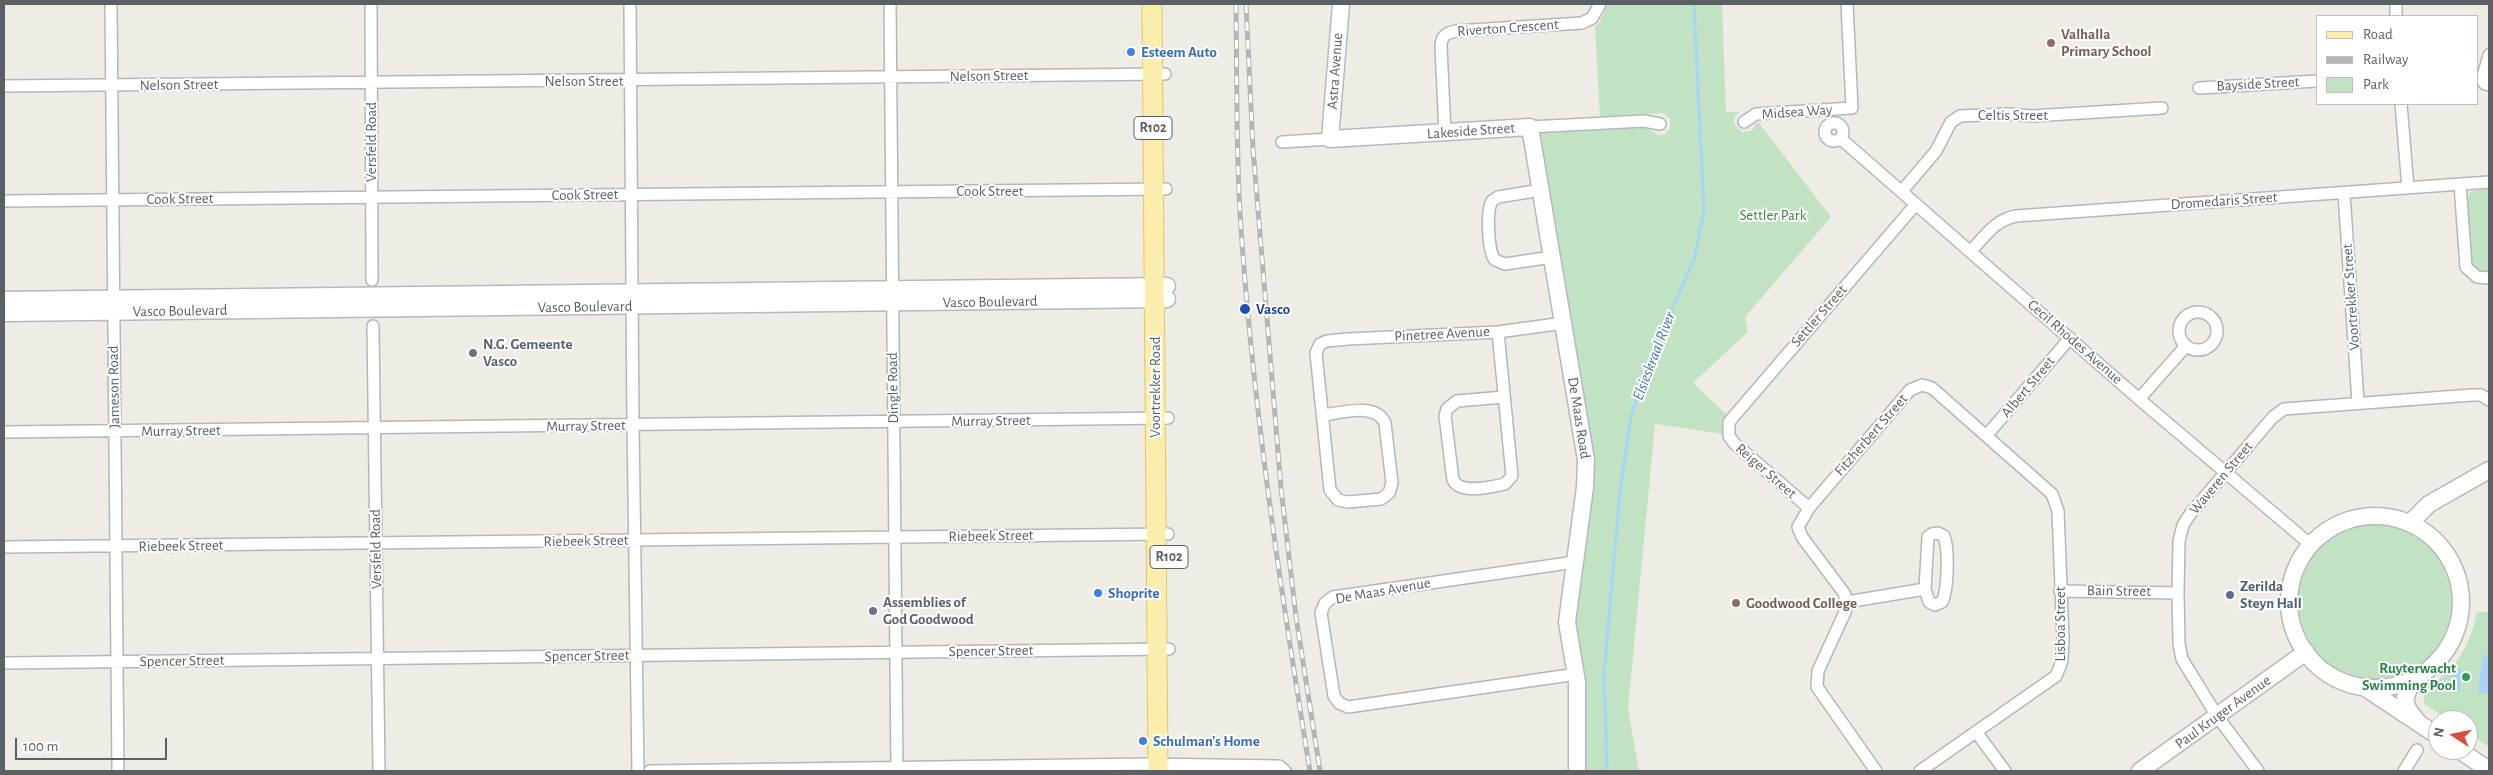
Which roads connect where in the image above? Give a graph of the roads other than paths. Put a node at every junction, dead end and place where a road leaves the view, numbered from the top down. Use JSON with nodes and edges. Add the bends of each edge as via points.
{"nodes":[{"id":1,"x":112,"y":4,"type":"edge"},
{"id":2,"x":370,"y":4,"type":"edge"},
{"id":3,"x":630,"y":4,"type":"edge"},
{"id":4,"x":890,"y":4,"type":"edge"},
{"id":5,"x":1152,"y":4,"type":"edge"},
{"id":6,"x":1164,"y":4,"type":"edge"},
{"id":7,"x":1341,"y":4,"type":"edge"},
{"id":8,"x":1600,"y":4,"type":"edge"},
{"id":9,"x":1847,"y":4,"type":"edge"},
{"id":10,"x":2489,"y":55,"type":"edge"},
{"id":11,"x":1159,"y":74,"type":"junction"},
{"id":12,"x":890,"y":77,"type":"junction"},
{"id":13,"x":631,"y":80,"type":"junction"},
{"id":14,"x":2316,"y":81,"type":"edge"},
{"id":15,"x":371,"y":82,"type":"junction"},
{"id":16,"x":2487,"y":84,"type":"edge"},
{"id":17,"x":4,"y":86,"type":"edge"},
{"id":18,"x":112,"y":86,"type":"junction"},
{"id":19,"x":2199,"y":88,"type":"dead end"},
{"id":20,"x":2401,"y":105,"type":"edge"},
{"id":21,"x":2162,"y":108,"type":"dead end"},
{"id":22,"x":1744,"y":122,"type":"dead end"},
{"id":23,"x":1660,"y":124,"type":"dead end"},
{"id":24,"x":1530,"y":127,"type":"junction"},
{"id":25,"x":1445,"y":133,"type":"junction"},
{"id":26,"x":1840,"y":138,"type":"dead end"},
{"id":27,"x":1330,"y":139,"type":"junction"},
{"id":28,"x":1282,"y":142,"type":"dead end"},
{"id":29,"x":2489,"y":182,"type":"edge"},
{"id":30,"x":2460,"y":184,"type":"junction"},
{"id":31,"x":2408,"y":188,"type":"junction"},
{"id":32,"x":1160,"y":189,"type":"junction"},
{"id":33,"x":1541,"y":190,"type":"junction"},
{"id":34,"x":1902,"y":191,"type":"junction"},
{"id":35,"x":891,"y":192,"type":"junction"},
{"id":36,"x":2344,"y":192,"type":"junction"},
{"id":37,"x":631,"y":194,"type":"junction"},
{"id":38,"x":372,"y":198,"type":"junction"},
{"id":39,"x":111,"y":200,"type":"junction"},
{"id":40,"x":4,"y":201,"type":"edge"},
{"id":41,"x":1916,"y":204,"type":"junction"},
{"id":42,"x":1971,"y":250,"type":"junction"},
{"id":43,"x":1552,"y":257,"type":"junction"},
{"id":44,"x":2489,"y":278,"type":"edge"},
{"id":45,"x":372,"y":280,"type":"dead end"},
{"id":46,"x":1161,"y":293,"type":"junction"},
{"id":47,"x":892,"y":296,"type":"junction"},
{"id":48,"x":4,"y":300,"type":"edge"},
{"id":49,"x":632,"y":300,"type":"junction"},
{"id":50,"x":113,"y":305,"type":"junction"},
{"id":51,"x":4,"y":313,"type":"edge"},
{"id":52,"x":1564,"y":323,"type":"junction"},
{"id":53,"x":373,"y":326,"type":"dead end"},
{"id":54,"x":1498,"y":332,"type":"junction"},
{"id":55,"x":2070,"y":338,"type":"junction"},
{"id":56,"x":2186,"y":346,"type":"dead end"},
{"id":57,"x":1504,"y":397,"type":"junction"},
{"id":58,"x":2140,"y":399,"type":"junction"},
{"id":59,"x":2489,"y":400,"type":"edge"},
{"id":60,"x":2358,"y":402,"type":"junction"},
{"id":61,"x":1323,"y":416,"type":"junction"},
{"id":62,"x":1162,"y":418,"type":"junction"},
{"id":63,"x":894,"y":422,"type":"junction"},
{"id":64,"x":632,"y":425,"type":"junction"},
{"id":65,"x":375,"y":429,"type":"junction"},
{"id":66,"x":115,"y":431,"type":"junction"},
{"id":67,"x":1728,"y":431,"type":"joint"},
{"id":68,"x":4,"y":432,"type":"edge"},
{"id":69,"x":1987,"y":435,"type":"junction"},
{"id":70,"x":2226,"y":472,"type":"junction"},
{"id":71,"x":2488,"y":473,"type":"edge"},
{"id":72,"x":1809,"y":508,"type":"junction"},
{"id":73,"x":2410,"y":523,"type":"junction"},
{"id":74,"x":1162,"y":533,"type":"junction"},
{"id":75,"x":894,"y":538,"type":"junction"},
{"id":76,"x":635,"y":540,"type":"junction"},
{"id":77,"x":376,"y":543,"type":"junction"},
{"id":78,"x":2311,"y":545,"type":"junction"},
{"id":79,"x":116,"y":546,"type":"junction"},
{"id":80,"x":4,"y":547,"type":"edge"},
{"id":81,"x":1575,"y":562,"type":"junction"},
{"id":82,"x":1925,"y":589,"type":"junction"},
{"id":83,"x":2060,"y":591,"type":"junction"},
{"id":84,"x":2178,"y":593,"type":"junction"},
{"id":85,"x":1847,"y":602,"type":"junction"},
{"id":86,"x":1163,"y":649,"type":"junction"},
{"id":87,"x":896,"y":652,"type":"junction"},
{"id":88,"x":2306,"y":652,"type":"junction"},
{"id":89,"x":636,"y":655,"type":"junction"},
{"id":90,"x":378,"y":659,"type":"junction"},
{"id":91,"x":118,"y":662,"type":"junction"},
{"id":92,"x":4,"y":663,"type":"edge"},
{"id":93,"x":1577,"y":674,"type":"junction"},
{"id":94,"x":2414,"y":678,"type":"junction"},
{"id":95,"x":2364,"y":687,"type":"junction"},
{"id":96,"x":2217,"y":716,"type":"junction"},
{"id":97,"x":2420,"y":724,"type":"junction"},
{"id":98,"x":2428,"y":729,"type":"edge"},
{"id":99,"x":1978,"y":733,"type":"junction"},
{"id":100,"x":2417,"y":750,"type":"dead end"},
{"id":101,"x":2474,"y":760,"type":"edge"},
{"id":102,"x":1164,"y":768,"type":"edge"},
{"id":103,"x":1282,"y":768,"type":"edge"},
{"id":104,"x":897,"y":770,"type":"edge"},
{"id":105,"x":2489,"y":770,"type":"edge"},
{"id":106,"x":118,"y":771,"type":"edge"},
{"id":107,"x":378,"y":771,"type":"edge"},
{"id":108,"x":638,"y":771,"type":"edge"},
{"id":109,"x":650,"y":771,"type":"edge"},
{"id":110,"x":1577,"y":771,"type":"edge"},
{"id":111,"x":1876,"y":771,"type":"edge"},
{"id":112,"x":1920,"y":771,"type":"edge"},
{"id":113,"x":2005,"y":771,"type":"edge"},
{"id":114,"x":2140,"y":771,"type":"edge"},
{"id":115,"x":2258,"y":771,"type":"edge"},
{"id":116,"x":2404,"y":771,"type":"edge"}],
"edges":[{"from":1,"to":18,"type":"street","name":"Jameson Road"},
{"from":2,"to":15,"type":"street","name":"Versfeld Road"},
{"from":3,"to":13,"type":"street"},
{"from":4,"to":12,"type":"street","name":"Dingle Road"},
{"from":5,"to":11,"type":"main road","name":"Voortrekker Road","number":"R102"},
{"from":6,"to":11,"type":"main road","name":"Voortrekker Road","number":"R102"},
{"from":7,"to":27,"type":"street","name":"Astra Avenue"},
{"from":8,"to":25,"type":"street","name":"Riverton Crescent","via":[[1592,18],[1582,23],[1446,34],[1441,47]]},
{"from":9,"to":22,"type":"street","name":"Midsea Way","via":[[1852,108],[1756,114]]},
{"from":10,"to":16,"type":"street","via":[[2483,76]]},
{"from":11,"to":12,"type":"street","name":"Nelson Street"},
{"from":11,"to":32,"type":"main road","name":"Voortrekker Road","number":"R102"},
{"from":12,"to":13,"type":"street","name":"Nelson Street"},
{"from":12,"to":35,"type":"street","name":"Dingle Road"},
{"from":13,"to":15,"type":"street","name":"Nelson Street"},
{"from":13,"to":37,"type":"street"},
{"from":14,"to":19,"type":"street","name":"Bayside Street"},
{"from":15,"to":18,"type":"street","name":"Nelson Street"},
{"from":15,"to":38,"type":"street","name":"Versfeld Road"},
{"from":17,"to":18,"type":"street","name":"Nelson Street"},
{"from":18,"to":39,"type":"street","name":"Jameson Road"},
{"from":20,"to":31,"type":"street"},
{"from":21,"to":34,"type":"street","name":"Celtis Street","via":[[2032,116],[1960,116],[1951,122],[1936,151]]},
{"from":23,"to":24,"type":"street","name":"Lakeside Street","via":[[1644,121]]},
{"from":24,"to":25,"type":"street","name":"Lakeside Street"},
{"from":24,"to":33,"type":"street","name":"De Maas Road"},
{"from":25,"to":27,"type":"street","name":"Lakeside Street"},
{"from":26,"to":34,"type":"street","name":"Cecil Rhodes Avenue"},
{"from":27,"to":28,"type":"street","name":"Lakeside Street"},
{"from":29,"to":30,"type":"street","name":"Dromedaris Street"},
{"from":30,"to":31,"type":"street","name":"Dromedaris Street"},
{"from":30,"to":44,"type":"street","via":[[2466,267],[2477,277]]},
{"from":31,"to":36,"type":"street","name":"Dromedaris Street"},
{"from":32,"to":35,"type":"street","name":"Cook Street"},
{"from":32,"to":46,"type":"main road","name":"Voortrekker Road","number":"R102"},
{"from":33,"to":43,"type":"street","name":"De Maas Road"},
{"from":33,"to":43,"type":"street","via":[[1498,197],[1492,201],[1488,212],[1491,252],[1495,260],[1505,264]]},
{"from":34,"to":41,"type":"street","name":"Cecil Rhodes Avenue"},
{"from":35,"to":37,"type":"street","name":"Cook Street"},
{"from":35,"to":47,"type":"street","name":"Dingle Road"},
{"from":36,"to":42,"type":"street","name":"Dromedaris Street","via":[[2016,216],[1995,225]]},
{"from":36,"to":60,"type":"street","name":"Voortrekker Street"},
{"from":37,"to":38,"type":"street","name":"Cook Street"},
{"from":37,"to":49,"type":"street"},
{"from":38,"to":39,"type":"street","name":"Cook Street"},
{"from":38,"to":45,"type":"street","name":"Versfeld Road"},
{"from":39,"to":40,"type":"street","name":"Cook Street"},
{"from":39,"to":50,"type":"street","name":"Jameson Road"},
{"from":41,"to":42,"type":"street","name":"Cecil Rhodes Avenue"},
{"from":41,"to":67,"type":"street","name":"Settler Street","via":[[1736,412],[1728,422]]},
{"from":42,"to":55,"type":"street","name":"Cecil Rhodes Avenue"},
{"from":43,"to":52,"type":"street","name":"De Maas Road"},
{"from":46,"to":47,"type":"street","name":"Vasco Boulevard"},
{"from":46,"to":62,"type":"main road","name":"Voortrekker Road","number":"R102"},
{"from":47,"to":49,"type":"street","name":"Vasco Boulevard"},
{"from":47,"to":63,"type":"street","name":"Dingle Road"},
{"from":48,"to":50,"type":"street","name":"Vasco Boulevard"},
{"from":49,"to":50,"type":"street","name":"Vasco Boulevard"},
{"from":49,"to":64,"type":"street"},
{"from":50,"to":51,"type":"street","name":"Vasco Boulevard"},
{"from":50,"to":66,"type":"street","name":"Jameson Road"},
{"from":52,"to":54,"type":"street","name":"Pinetree Avenue"},
{"from":52,"to":81,"type":"street","name":"De Maas Road","via":[[1586,460]]},
{"from":53,"to":65,"type":"street","name":"Versfeld Road"},
{"from":54,"to":57,"type":"street"},
{"from":54,"to":61,"type":"street","name":"Pinetree Avenue","via":[[1348,339],[1320,344],[1316,353]]},
{"from":55,"to":58,"type":"street","name":"Cecil Rhodes Avenue"},
{"from":55,"to":69,"type":"street","name":"Albert Street"},
{"from":56,"to":58,"type":"street"},
{"from":57,"to":57,"type":"street","via":[[1511,479],[1497,486],[1459,487],[1453,480],[1446,409],[1457,401]]},
{"from":58,"to":70,"type":"street","name":"Cecil Rhodes Avenue"},
{"from":59,"to":60,"type":"street","name":"Waveren Street","via":[[2481,395],[2472,395]]},
{"from":60,"to":70,"type":"street","name":"Waveren Street","via":[[2280,411]]},
{"from":61,"to":61,"type":"street","via":[[1373,411],[1382,417],[1392,483],[1385,497],[1348,502],[1332,495]]},
{"from":62,"to":63,"type":"street","name":"Murray Street"},
{"from":62,"to":74,"type":"main road","name":"Voortrekker Road","number":"R102"},
{"from":63,"to":64,"type":"street","name":"Murray Street"},
{"from":63,"to":75,"type":"street","name":"Dingle Road"},
{"from":64,"to":65,"type":"street","name":"Murray Street"},
{"from":64,"to":76,"type":"street"},
{"from":65,"to":66,"type":"street","name":"Murray Street"},
{"from":65,"to":77,"type":"street","name":"Versfeld Road"},
{"from":66,"to":68,"type":"street","name":"Murray Street"},
{"from":66,"to":79,"type":"street","name":"Jameson Road"},
{"from":67,"to":72,"type":"street","name":"Reiger Street","via":[[1734,443]]},
{"from":69,"to":72,"type":"street","name":"Fitzherbert Street","via":[[1932,388],[1916,386]]},
{"from":69,"to":83,"type":"street","name":"Lisboa Street","via":[[2052,494],[2058,511]]},
{"from":70,"to":78,"type":"street","name":"Cecil Rhodes Avenue"},
{"from":70,"to":84,"type":"street","name":"Waveren Street","via":[[2181,530]]},
{"from":71,"to":73,"type":"street","via":[[2429,504]]},
{"from":72,"to":85,"type":"street","via":[[1800,521],[1800,534],[1844,593]]},
{"from":73,"to":78,"type":"street","via":[[2384,516],[2357,518],[2331,528]]},
{"from":73,"to":94,"type":"street","via":[[2429,535],[2444,551],[2455,571],[2460,594],[2460,616],[2450,643],[2433,665]]},
{"from":74,"to":75,"type":"street","name":"Riebeek Street"},
{"from":74,"to":86,"type":"main road","name":"Voortrekker Road","number":"R102"},
{"from":75,"to":76,"type":"street","name":"Riebeek Street"},
{"from":75,"to":87,"type":"street","name":"Dingle Road"},
{"from":76,"to":77,"type":"street","name":"Riebeek Street"},
{"from":76,"to":89,"type":"street"},
{"from":77,"to":79,"type":"street","name":"Riebeek Street"},
{"from":77,"to":90,"type":"street","name":"Versfeld Road"},
{"from":78,"to":88,"type":"street","via":[[2296,570],[2290,598],[2293,626]]},
{"from":79,"to":80,"type":"street","name":"Riebeek Street"},
{"from":79,"to":91,"type":"street","name":"Jameson Road"},
{"from":81,"to":93,"type":"street","name":"De Maas Road","via":[[1567,622]]},
{"from":81,"to":93,"type":"street","name":"De Maas Avenue","via":[[1333,597],[1325,603],[1321,613],[1334,696],[1348,707]]},
{"from":82,"to":82,"type":"street","via":[[1928,537],[1938,533],[1944,536],[1946,546],[1942,602],[1935,605],[1929,602]]},
{"from":82,"to":85,"type":"street"},
{"from":83,"to":84,"type":"street","name":"Bain Street"},
{"from":83,"to":99,"type":"street","name":"Lisboa Street","via":[[2061,669],[2051,681]]},
{"from":84,"to":96,"type":"street","name":"Waveren Street","via":[[2182,658]]},
{"from":85,"to":111,"type":"street","via":[[1818,671],[1816,684],[1821,696]]},
{"from":86,"to":87,"type":"street","name":"Spencer Street"},
{"from":86,"to":102,"type":"main road","name":"Voortrekker Road","number":"R102"},
{"from":87,"to":89,"type":"street","name":"Spencer Street"},
{"from":87,"to":104,"type":"street","name":"Dingle Road"},
{"from":88,"to":95,"type":"street","via":[[2331,676]]},
{"from":88,"to":96,"type":"street","name":"Paul Kruger Avenue"},
{"from":89,"to":90,"type":"street","name":"Spencer Street"},
{"from":89,"to":108,"type":"street"},
{"from":90,"to":91,"type":"street","name":"Spencer Street"},
{"from":90,"to":107,"type":"street","name":"Versfeld Road"},
{"from":91,"to":92,"type":"street","name":"Spencer Street"},
{"from":91,"to":106,"type":"street","name":"Jameson Road"},
{"from":93,"to":110,"type":"street","name":"De Maas Road"},
{"from":94,"to":95,"type":"street","via":[[2398,685]]},
{"from":94,"to":97,"type":"street","via":[[2405,698],[2408,709]]},
{"from":95,"to":97,"type":"street"},
{"from":96,"to":114,"type":"street","name":"Paul Kruger Avenue"},
{"from":96,"to":115,"type":"street","name":"Waveren Street"},
{"from":97,"to":98,"type":"street"},
{"from":99,"to":112,"type":"street","name":"Lisboa Street"},
{"from":99,"to":113,"type":"street"},
{"from":100,"to":116,"type":"street"},
{"from":101,"to":105,"type":"street"},
{"from":102,"to":103,"type":"street"},
{"from":102,"to":104,"type":"street"},
{"from":104,"to":109,"type":"street"}]}
